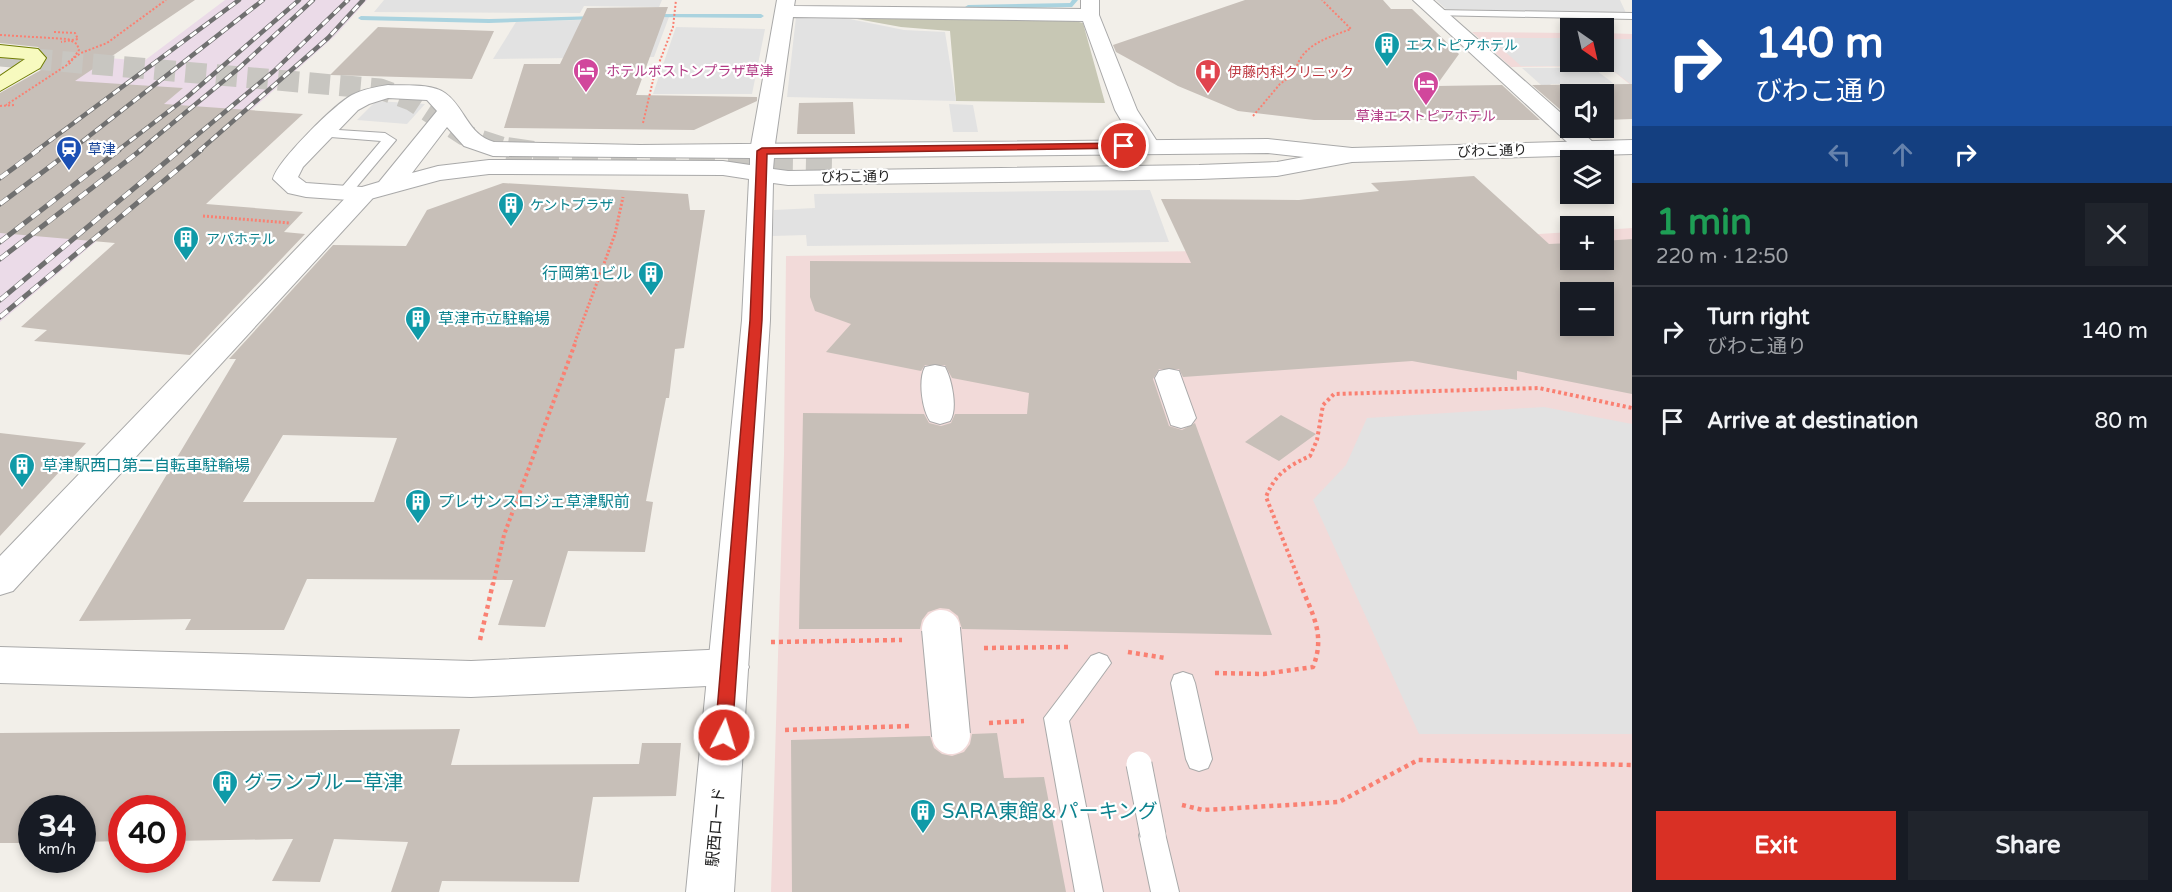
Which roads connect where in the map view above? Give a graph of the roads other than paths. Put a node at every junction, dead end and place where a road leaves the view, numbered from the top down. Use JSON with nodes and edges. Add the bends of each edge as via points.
{"nodes":[{"id":1,"x":785,"y":6,"type":"edge"},
{"id":2,"x":1428,"y":6,"type":"edge"},
{"id":3,"x":1090,"y":8,"type":"edge"},
{"id":4,"x":1632,"y":16,"type":"edge"},
{"id":5,"x":0,"y":51,"type":"edge"},
{"id":6,"x":3,"y":95,"type":"edge"},
{"id":7,"x":447,"y":113,"type":"junction"},
{"id":8,"x":323,"y":134,"type":"junction"},
{"id":9,"x":1148,"y":146,"type":"junction"},
{"id":10,"x":1587,"y":148,"type":"junction"},
{"id":11,"x":1631,"y":149,"type":"edge"},
{"id":12,"x":1352,"y":155,"type":"junction"},
{"id":13,"x":843,"y":162,"type":"tunnel mouth"},
{"id":14,"x":762,"y":163,"type":"junction"},
{"id":15,"x":365,"y":192,"type":"junction"},
{"id":16,"x":935,"y":374,"type":"dead end"},
{"id":17,"x":1169,"y":378,"type":"dead end"},
{"id":18,"x":940,"y":414,"type":"dead end"},
{"id":19,"x":1182,"y":418,"type":"dead end"},
{"id":20,"x":0,"y":580,"type":"edge"},
{"id":21,"x":941,"y":629,"type":"dead end"},
{"id":22,"x":745,"y":655,"type":"junction"},
{"id":23,"x":1099,"y":663,"type":"dead end"},
{"id":24,"x":0,"y":665,"type":"edge"},
{"id":25,"x":1183,"y":683,"type":"dead end"},
{"id":26,"x":951,"y":735,"type":"dead end"},
{"id":27,"x":1199,"y":759,"type":"dead end"},
{"id":28,"x":1138,"y":762,"type":"dead end"},
{"id":29,"x":710,"y":892,"type":"edge"},
{"id":30,"x":1089,"y":892,"type":"edge"},
{"id":31,"x":1165,"y":892,"type":"edge"}],
"edges":[{"from":1,"to":3,"type":"street"},
{"from":1,"to":14,"type":"street","name":"駅西ロード"},
{"from":2,"to":4,"type":"lane"},
{"from":2,"to":10,"type":"street"},
{"from":3,"to":9,"type":"street","via":[[1126,110]]},
{"from":5,"to":6,"type":"main road","via":[[31,53],[36,58]]},
{"from":7,"to":8,"type":"street","name":"びわこ通り","via":[[440,100],[431,94],[387,92],[357,99]]},
{"from":7,"to":14,"type":"street","name":"びわこ通り","via":[[470,140],[493,149]]},
{"from":7,"to":15,"type":"street"},
{"from":8,"to":15,"type":"lane","via":[[389,140]]},
{"from":8,"to":15,"type":"street","name":"びわこ通り","via":[[291,166],[285,179],[297,188]]},
{"from":9,"to":12,"type":"street","name":"びわこ通り","via":[[1268,146]]},
{"from":9,"to":14,"type":"street","name":"びわこ通り"},
{"from":10,"to":11,"type":"street","name":"びわこ通り"},
{"from":10,"to":12,"type":"street","name":"びわこ通り"},
{"from":12,"to":13,"type":"street"},
{"from":12,"to":14,"type":"street","name":"びわこ通り","via":[[1277,169],[789,178]]},
{"from":14,"to":15,"type":"street","name":"びわこ通り","via":[[723,168],[489,166],[438,173]]},
{"from":14,"to":22,"type":"street","name":"駅西ロード"},
{"from":15,"to":20,"type":"street"},
{"from":16,"to":18,"type":"street"},
{"from":17,"to":19,"type":"street"},
{"from":21,"to":26,"type":"street","bridge":true},
{"from":22,"to":24,"type":"street","via":[[471,679]]},
{"from":22,"to":29,"type":"street","name":"駅西ロード"},
{"from":23,"to":30,"type":"lane","via":[[1056,718]]},
{"from":25,"to":27,"type":"lane"},
{"from":28,"to":31,"type":"lane","bridge":true}]}
